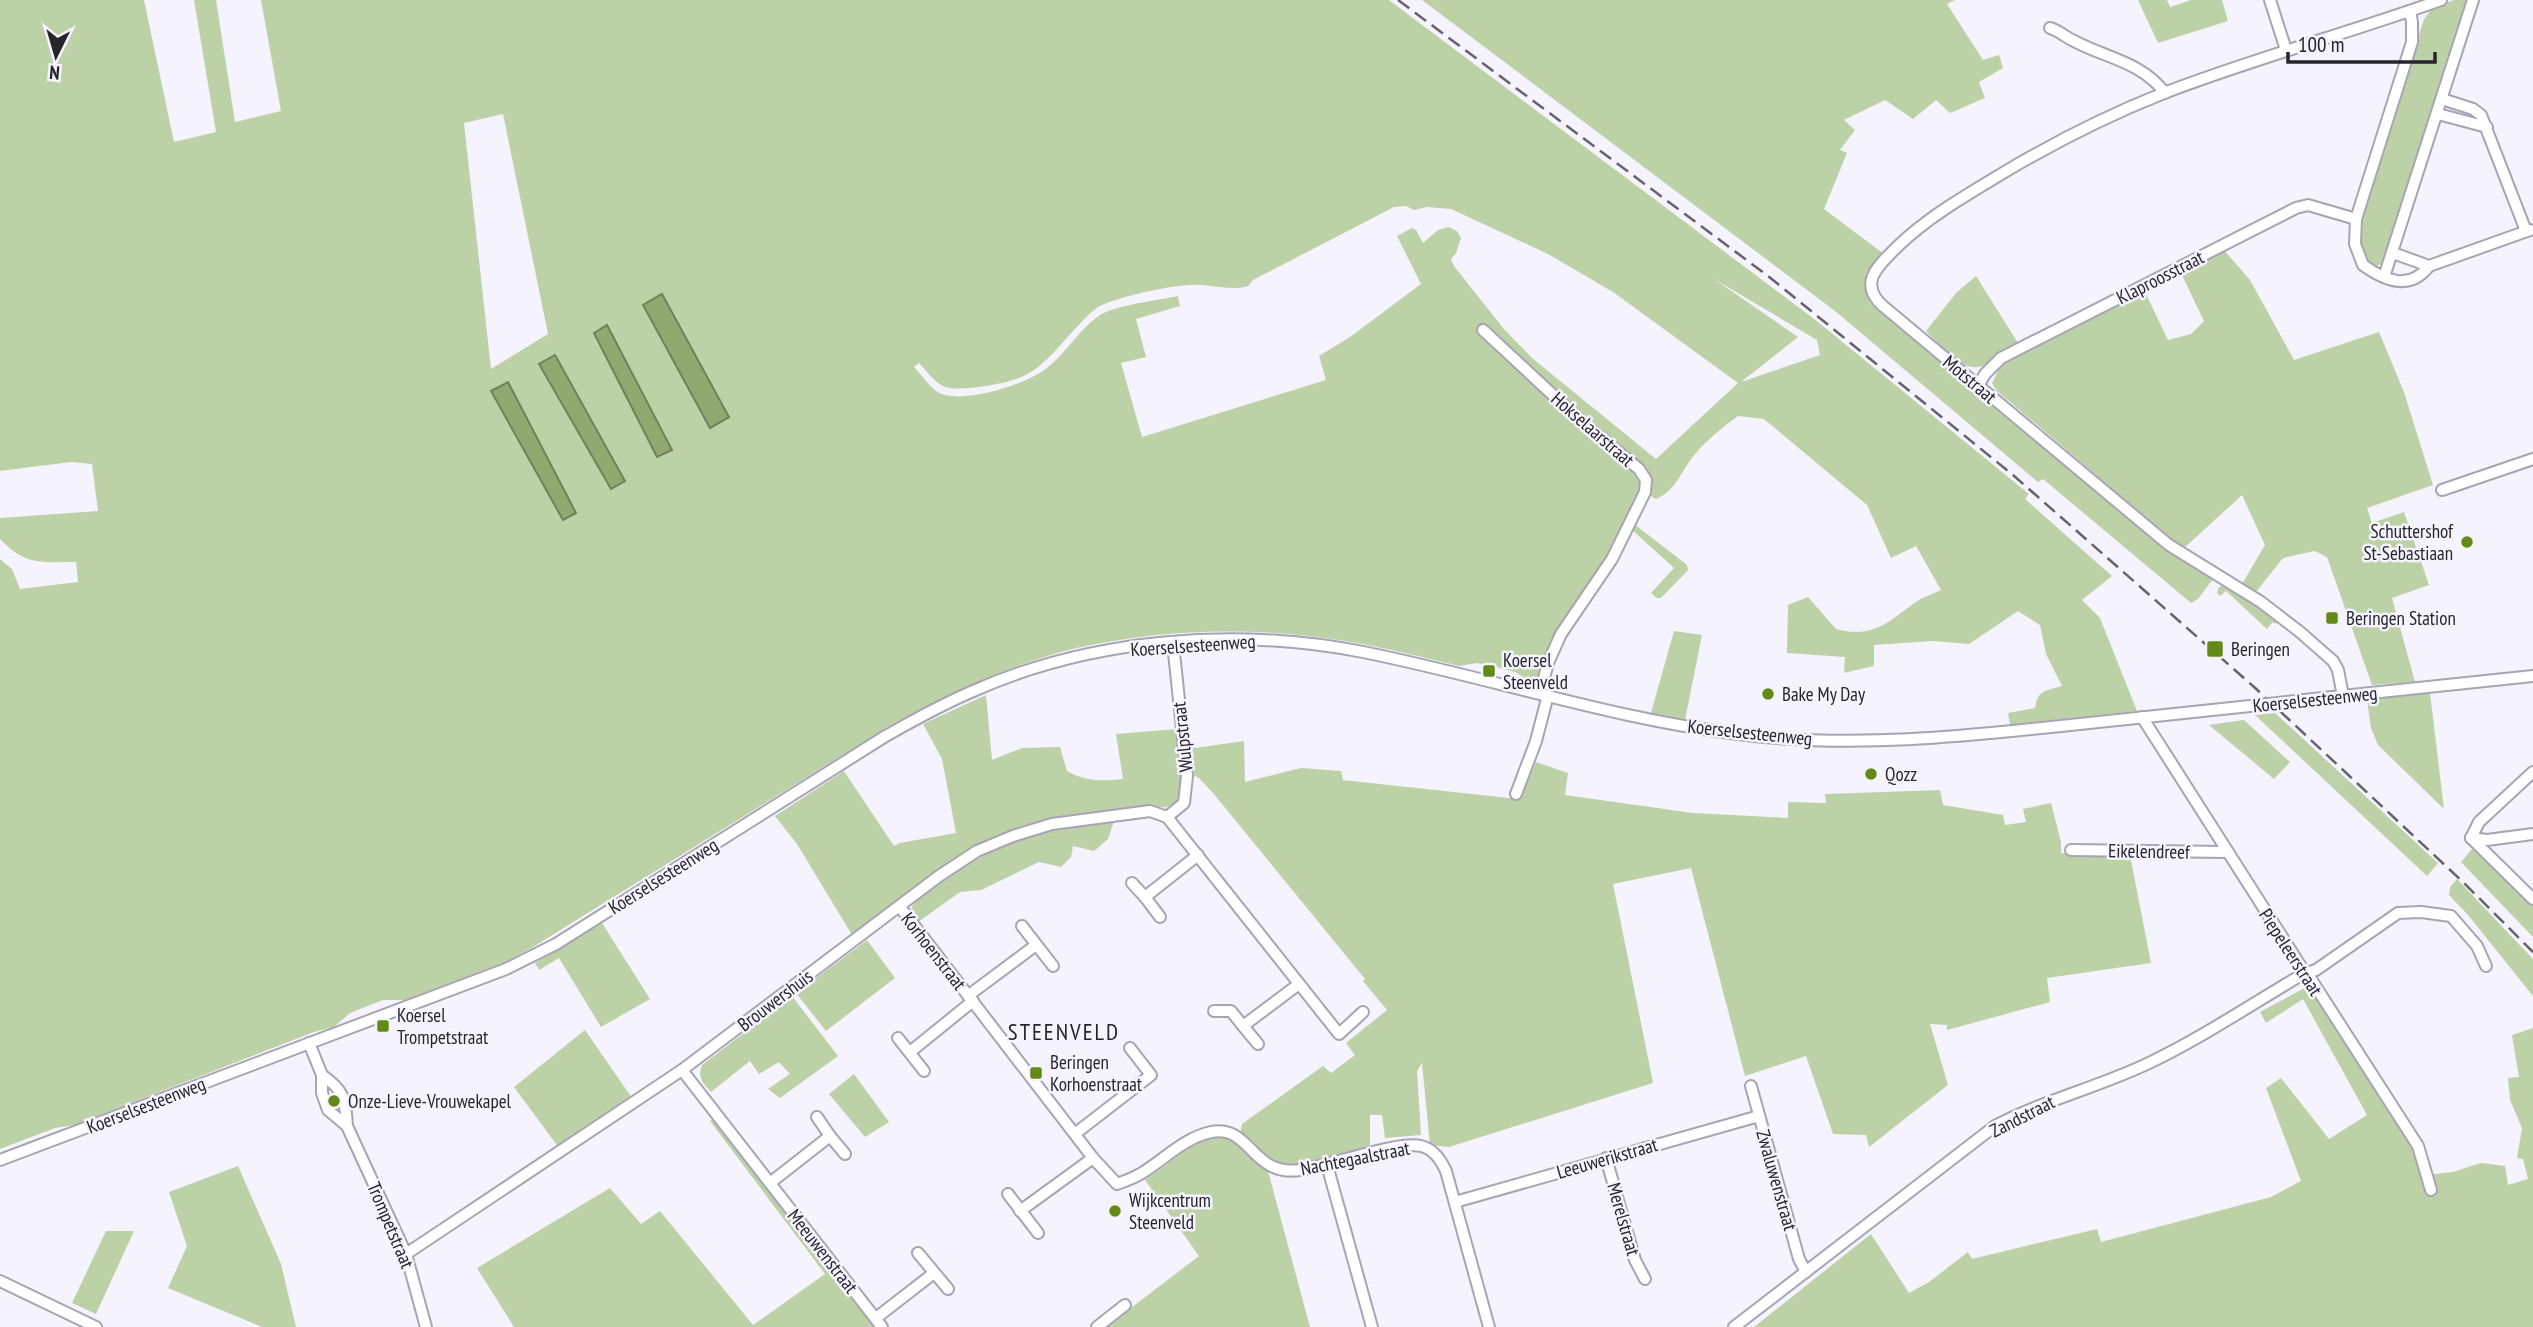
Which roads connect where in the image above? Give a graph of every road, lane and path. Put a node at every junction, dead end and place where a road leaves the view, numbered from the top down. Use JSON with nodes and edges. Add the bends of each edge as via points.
{"nodes":[{"id":1,"x":2270,"y":0,"type":"edge"},
{"id":2,"x":2441,"y":0,"type":"edge"},
{"id":3,"x":2473,"y":0,"type":"edge"},
{"id":4,"x":2410,"y":11,"type":"junction"},
{"id":5,"x":2050,"y":28,"type":"dead end"},
{"id":6,"x":2286,"y":50,"type":"junction"},
{"id":7,"x":2165,"y":93,"type":"junction"},
{"id":8,"x":2442,"y":99,"type":"junction"},
{"id":9,"x":2438,"y":114,"type":"junction"},
{"id":10,"x":2487,"y":127,"type":"junction"},
{"id":11,"x":2356,"y":219,"type":"junction"},
{"id":12,"x":2529,"y":230,"type":"edge"},
{"id":13,"x":2393,"y":253,"type":"junction"},
{"id":14,"x":2429,"y":266,"type":"junction"},
{"id":15,"x":2384,"y":277,"type":"junction"},
{"id":16,"x":1483,"y":330,"type":"dead end"},
{"id":17,"x":1978,"y":386,"type":"junction"},
{"id":18,"x":2533,"y":459,"type":"edge"},
{"id":19,"x":2442,"y":490,"type":"dead end"},
{"id":20,"x":1173,"y":643,"type":"junction"},
{"id":21,"x":2533,"y":676,"type":"edge"},
{"id":22,"x":1544,"y":694,"type":"junction"},
{"id":23,"x":2343,"y":696,"type":"junction"},
{"id":24,"x":2142,"y":717,"type":"junction"},
{"id":25,"x":2533,"y":772,"type":"edge"},
{"id":26,"x":1516,"y":794,"type":"dead end"},
{"id":27,"x":1167,"y":817,"type":"junction"},
{"id":28,"x":2533,"y":834,"type":"edge"},
{"id":29,"x":2471,"y":838,"type":"junction"},
{"id":30,"x":2071,"y":850,"type":"dead end"},
{"id":31,"x":2226,"y":852,"type":"junction"},
{"id":32,"x":1198,"y":855,"type":"junction"},
{"id":33,"x":1132,"y":883,"type":"dead end"},
{"id":34,"x":1144,"y":897,"type":"junction"},
{"id":35,"x":2533,"y":899,"type":"edge"},
{"id":36,"x":900,"y":907,"type":"junction"},
{"id":37,"x":1160,"y":917,"type":"dead end"},
{"id":38,"x":1022,"y":926,"type":"dead end"},
{"id":39,"x":1036,"y":945,"type":"junction"},
{"id":40,"x":1053,"y":965,"type":"dead end"},
{"id":41,"x":2486,"y":966,"type":"dead end"},
{"id":42,"x":2304,"y":973,"type":"junction"},
{"id":43,"x":1299,"y":984,"type":"junction"},
{"id":44,"x":971,"y":998,"type":"junction"},
{"id":45,"x":1214,"y":1011,"type":"dead end"},
{"id":46,"x":1363,"y":1012,"type":"dead end"},
{"id":47,"x":1244,"y":1026,"type":"junction"},
{"id":48,"x":898,"y":1038,"type":"dead end"},
{"id":49,"x":309,"y":1043,"type":"junction"},
{"id":50,"x":1258,"y":1044,"type":"dead end"},
{"id":51,"x":1130,"y":1048,"type":"dead end"},
{"id":52,"x":910,"y":1052,"type":"junction"},
{"id":53,"x":682,"y":1070,"type":"junction"},
{"id":54,"x":924,"y":1070,"type":"dead end"},
{"id":55,"x":322,"y":1075,"type":"junction"},
{"id":56,"x":1751,"y":1086,"type":"dead end"},
{"id":57,"x":1759,"y":1116,"type":"junction"},
{"id":58,"x":817,"y":1117,"type":"dead end"},
{"id":59,"x":347,"y":1126,"type":"junction"},
{"id":60,"x":1076,"y":1133,"type":"junction"},
{"id":61,"x":830,"y":1136,"type":"junction"},
{"id":62,"x":845,"y":1154,"type":"dead end"},
{"id":63,"x":1093,"y":1158,"type":"junction"},
{"id":64,"x":1606,"y":1158,"type":"junction"},
{"id":65,"x":0,"y":1160,"type":"edge"},
{"id":66,"x":1327,"y":1164,"type":"junction"},
{"id":67,"x":770,"y":1183,"type":"junction"},
{"id":68,"x":1117,"y":1184,"type":"joint"},
{"id":69,"x":2431,"y":1190,"type":"dead end"},
{"id":70,"x":1008,"y":1194,"type":"dead end"},
{"id":71,"x":1455,"y":1202,"type":"junction"},
{"id":72,"x":1020,"y":1211,"type":"junction"},
{"id":73,"x":1038,"y":1233,"type":"dead end"},
{"id":74,"x":918,"y":1253,"type":"dead end"},
{"id":75,"x":406,"y":1254,"type":"junction"},
{"id":76,"x":1806,"y":1272,"type":"junction"},
{"id":77,"x":933,"y":1273,"type":"junction"},
{"id":78,"x":1645,"y":1279,"type":"dead end"},
{"id":79,"x":0,"y":1281,"type":"edge"},
{"id":80,"x":948,"y":1289,"type":"dead end"},
{"id":81,"x":1125,"y":1306,"type":"dead end"},
{"id":82,"x":879,"y":1323,"type":"edge"},
{"id":83,"x":96,"y":1327,"type":"edge"},
{"id":84,"x":426,"y":1327,"type":"edge"},
{"id":85,"x":1097,"y":1327,"type":"edge"},
{"id":86,"x":1372,"y":1327,"type":"edge"},
{"id":87,"x":1489,"y":1327,"type":"edge"},
{"id":88,"x":1734,"y":1327,"type":"edge"}],
"edges":[{"from":1,"to":6,"type":"street"},
{"from":2,"to":4,"type":"street","name":"Motstraat"},
{"from":3,"to":8,"type":"street"},
{"from":4,"to":6,"type":"street","name":"Motstraat"},
{"from":4,"to":11,"type":"street","via":[[2412,42]]},
{"from":5,"to":7,"type":"street","via":[[2144,73]]},
{"from":6,"to":7,"type":"street","name":"Motstraat"},
{"from":7,"to":17,"type":"street","name":"Motstraat","via":[[2077,132],[1976,189],[1910,235],[1873,274],[1872,296]]},
{"from":8,"to":9,"type":"street"},
{"from":8,"to":10,"type":"street","via":[[2478,111]]},
{"from":9,"to":10,"type":"street"},
{"from":9,"to":13,"type":"street"},
{"from":10,"to":12,"type":"street"},
{"from":11,"to":15,"type":"street","via":[[2355,244],[2363,265]]},
{"from":11,"to":17,"type":"street","name":"Klaproosstraat","via":[[2308,205],[2295,208],[2001,358]]},
{"from":12,"to":14,"type":"street"},
{"from":13,"to":14,"type":"street"},
{"from":13,"to":15,"type":"street"},
{"from":14,"to":15,"type":"street","via":[[2409,282]]},
{"from":16,"to":22,"type":"street","name":"Hokselaarstraat","via":[[1646,480],[1645,492],[1612,559],[1561,634],[1548,663]]},
{"from":17,"to":23,"type":"street","name":"Motstraat","via":[[2169,545],[2260,601],[2300,632],[2333,661]]},
{"from":18,"to":19,"type":"street"},
{"from":20,"to":22,"type":"street","name":"Koerselsesteenweg","via":[[1234,639],[1326,646]]},
{"from":20,"to":27,"type":"street","name":"Wulpstraat","via":[[1187,776],[1184,803]]},
{"from":20,"to":49,"type":"street","name":"Koerselsesteenweg","via":[[1081,656],[974,690],[884,737],[555,944],[506,969]]},
{"from":21,"to":23,"type":"street","name":"Koerselsesteenweg"},
{"from":22,"to":24,"type":"street","name":"Koerselsesteenweg","via":[[1694,727],[1821,740],[1937,739]]},
{"from":22,"to":26,"type":"street","via":[[1536,741]]},
{"from":23,"to":24,"type":"street","name":"Koerselsesteenweg","bridge":true},
{"from":24,"to":31,"type":"street","name":"Piepeleerstraat"},
{"from":25,"to":29,"type":"street","via":[[2479,822]]},
{"from":27,"to":32,"type":"street"},
{"from":27,"to":36,"type":"street","name":"Brouwershuis","via":[[1150,811],[1052,824],[1023,833],[977,851]]},
{"from":28,"to":29,"type":"street"},
{"from":29,"to":35,"type":"street"},
{"from":30,"to":31,"type":"street","name":"Eikelendreef"},
{"from":31,"to":42,"type":"street","name":"Piepeleerstraat"},
{"from":32,"to":34,"type":"street"},
{"from":32,"to":43,"type":"street"},
{"from":33,"to":34,"type":"street"},
{"from":34,"to":37,"type":"street"},
{"from":36,"to":44,"type":"street","name":"Korhoenstraat"},
{"from":36,"to":53,"type":"street","name":"Brouwershuis"},
{"from":38,"to":39,"type":"street"},
{"from":39,"to":40,"type":"street"},
{"from":39,"to":44,"type":"street","name":"Korhoenstraat"},
{"from":41,"to":42,"type":"street","name":"Zandstraat","via":[[2477,946],[2451,916],[2410,912],[2398,913],[2316,970]]},
{"from":42,"to":69,"type":"street","name":"Piepeleerstraat","via":[[2418,1146]]},
{"from":42,"to":76,"type":"street","name":"Zandstraat","via":[[2163,1056],[1995,1126]]},
{"from":43,"to":46,"type":"street","via":[[1339,1034]]},
{"from":43,"to":47,"type":"street"},
{"from":44,"to":52,"type":"street","name":"Korhoenstraat"},
{"from":44,"to":60,"type":"street","name":"Korhoenstraat"},
{"from":45,"to":47,"type":"street","via":[[1231,1011]]},
{"from":47,"to":50,"type":"street"},
{"from":48,"to":52,"type":"street"},
{"from":49,"to":55,"type":"street","name":"Trompetstraat"},
{"from":49,"to":65,"type":"street","name":"Koerselsesteenweg"},
{"from":51,"to":60,"type":"street","via":[[1151,1075]]},
{"from":52,"to":54,"type":"street"},
{"from":53,"to":67,"type":"street","name":"Meeuwenstraat"},
{"from":53,"to":75,"type":"street","name":"Brouwershuis"},
{"from":55,"to":59,"type":"street","name":"Trompetstraat","via":[[337,1086],[345,1103]]},
{"from":55,"to":59,"type":"street","name":"Trompetstraat","via":[[328,1110]]},
{"from":56,"to":57,"type":"street","name":"Zwaluwenstraat"},
{"from":57,"to":64,"type":"street","name":"Leeuwerikstraat"},
{"from":57,"to":76,"type":"street","name":"Zwaluwenstraat"},
{"from":58,"to":61,"type":"street"},
{"from":59,"to":75,"type":"street","name":"Trompetstraat"},
{"from":60,"to":63,"type":"street","name":"Korhoenstraat"},
{"from":61,"to":62,"type":"street"},
{"from":61,"to":67,"type":"street"},
{"from":63,"to":68,"type":"street","name":"Korhoenstraat"},
{"from":63,"to":72,"type":"street"},
{"from":64,"to":71,"type":"street","name":"Leeuwerikstraat"},
{"from":64,"to":78,"type":"street","name":"Merelstraat","via":[[1635,1260]]},
{"from":66,"to":68,"type":"street","name":"Nachtegaalstraat","via":[[1298,1171],[1272,1168],[1237,1137],[1213,1132]]},
{"from":66,"to":71,"type":"street","name":"Nachtegaalstraat","via":[[1420,1146],[1442,1161]]},
{"from":66,"to":86,"type":"street"},
{"from":67,"to":82,"type":"street","name":"Meeuwenstraat"},
{"from":70,"to":72,"type":"street"},
{"from":71,"to":87,"type":"street","name":"Nachtegaalstraat"},
{"from":72,"to":73,"type":"street"},
{"from":74,"to":77,"type":"street"},
{"from":75,"to":84,"type":"street","name":"Trompetstraat"},
{"from":76,"to":88,"type":"street","name":"Zandstraat"},
{"from":77,"to":80,"type":"street"},
{"from":77,"to":82,"type":"street","name":"Meeuwenstraat"},
{"from":79,"to":83,"type":"street"},
{"from":81,"to":85,"type":"street"}]}
